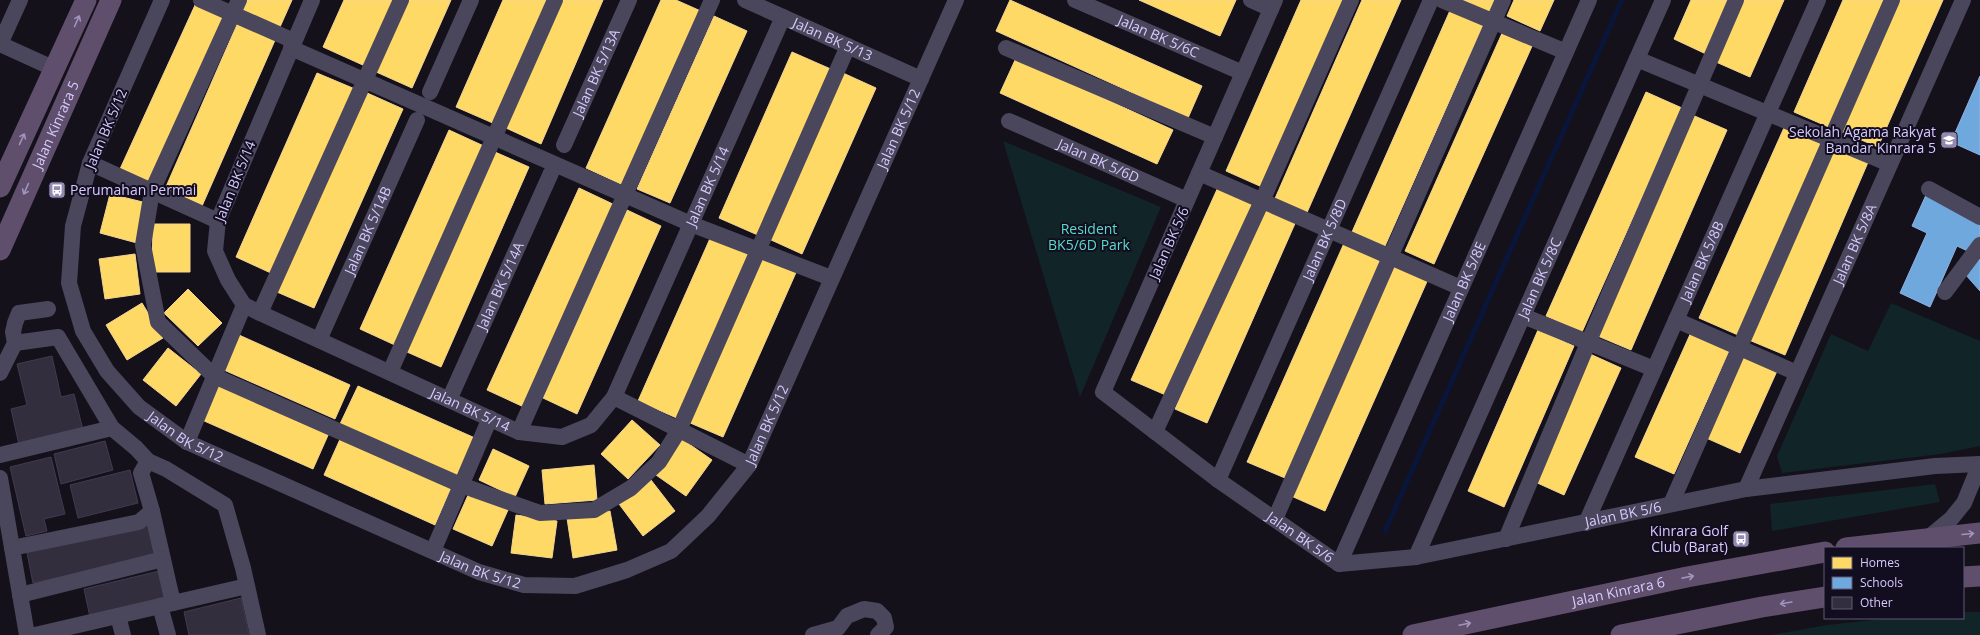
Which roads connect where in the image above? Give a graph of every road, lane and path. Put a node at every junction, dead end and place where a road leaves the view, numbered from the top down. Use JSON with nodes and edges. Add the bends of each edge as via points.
{"nodes":[{"id":1,"x":20,"y":0,"type":"edge"},
{"id":2,"x":86,"y":0,"type":"edge"},
{"id":3,"x":111,"y":0,"type":"edge"},
{"id":4,"x":162,"y":0,"type":"edge"},
{"id":5,"x":201,"y":0,"type":"edge"},
{"id":6,"x":312,"y":0,"type":"edge"},
{"id":7,"x":401,"y":0,"type":"edge"},
{"id":8,"x":471,"y":0,"type":"edge"},
{"id":9,"x":555,"y":0,"type":"edge"},
{"id":10,"x":629,"y":0,"type":"edge"},
{"id":11,"x":712,"y":0,"type":"edge"},
{"id":12,"x":745,"y":0,"type":"edge"},
{"id":13,"x":956,"y":0,"type":"edge"},
{"id":14,"x":1074,"y":0,"type":"edge"},
{"id":15,"x":1252,"y":0,"type":"edge"},
{"id":16,"x":1350,"y":0,"type":"edge"},
{"id":17,"x":1431,"y":0,"type":"edge"},
{"id":18,"x":1442,"y":0,"type":"edge"},
{"id":19,"x":1503,"y":0,"type":"edge"},
{"id":20,"x":1589,"y":0,"type":"edge"},
{"id":21,"x":1663,"y":0,"type":"edge"},
{"id":22,"x":1736,"y":0,"type":"edge"},
{"id":23,"x":1818,"y":0,"type":"edge"},
{"id":24,"x":1892,"y":0,"type":"edge"},
{"id":25,"x":1963,"y":0,"type":"edge"},
{"id":26,"x":1273,"y":4,"type":"edge"},
{"id":27,"x":236,"y":7,"type":"edge"},
{"id":28,"x":783,"y":17,"type":"junction"},
{"id":29,"x":1494,"y":21,"type":"junction"},
{"id":30,"x":94,"y":36,"type":"junction"},
{"id":31,"x":0,"y":44,"type":"edge"},
{"id":32,"x":293,"y":44,"type":"junction"},
{"id":33,"x":848,"y":46,"type":"junction"},
{"id":34,"x":1006,"y":48,"type":"dead end"},
{"id":35,"x":1566,"y":52,"type":"junction"},
{"id":36,"x":1637,"y":59,"type":"junction"},
{"id":37,"x":55,"y":69,"type":"junction"},
{"id":38,"x":1242,"y":74,"type":"junction"},
{"id":39,"x":921,"y":78,"type":"junction"},
{"id":40,"x":365,"y":80,"type":"junction"},
{"id":41,"x":1698,"y":84,"type":"junction"},
{"id":42,"x":430,"y":92,"type":"dead end"},
{"id":43,"x":60,"y":111,"type":"junction"},
{"id":44,"x":1767,"y":113,"type":"junction"},
{"id":45,"x":417,"y":120,"type":"dead end"},
{"id":46,"x":1009,"y":121,"type":"dead end"},
{"id":47,"x":494,"y":137,"type":"junction"},
{"id":48,"x":1215,"y":137,"type":"junction"},
{"id":49,"x":1832,"y":140,"type":"junction"},
{"id":50,"x":564,"y":145,"type":"dead end"},
{"id":51,"x":90,"y":163,"type":"junction"},
{"id":52,"x":1890,"y":164,"type":"junction"},
{"id":53,"x":551,"y":173,"type":"dead end"},
{"id":54,"x":1199,"y":173,"type":"junction"},
{"id":55,"x":0,"y":187,"type":"edge"},
{"id":56,"x":1929,"y":189,"type":"dead end"},
{"id":57,"x":152,"y":191,"type":"junction"},
{"id":58,"x":626,"y":195,"type":"junction"},
{"id":59,"x":1187,"y":200,"type":"junction"},
{"id":60,"x":1262,"y":201,"type":"junction"},
{"id":61,"x":1980,"y":217,"type":"edge"},
{"id":62,"x":218,"y":221,"type":"junction"},
{"id":63,"x":691,"y":224,"type":"junction"},
{"id":64,"x":1329,"y":230,"type":"junction"},
{"id":65,"x":1980,"y":245,"type":"edge"},
{"id":66,"x":0,"y":250,"type":"edge"},
{"id":67,"x":759,"y":250,"type":"junction"},
{"id":68,"x":1390,"y":257,"type":"junction"},
{"id":69,"x":831,"y":278,"type":"junction"},
{"id":70,"x":1461,"y":288,"type":"junction"},
{"id":71,"x":1945,"y":292,"type":"dead end"},
{"id":72,"x":244,"y":305,"type":"junction"},
{"id":73,"x":48,"y":309,"type":"dead end"},
{"id":74,"x":260,"y":313,"type":"junction"},
{"id":75,"x":1523,"y":316,"type":"junction"},
{"id":76,"x":1676,"y":320,"type":"junction"},
{"id":77,"x":319,"y":340,"type":"junction"},
{"id":78,"x":1588,"y":342,"type":"junction"},
{"id":79,"x":15,"y":343,"type":"junction"},
{"id":80,"x":1738,"y":348,"type":"junction"},
{"id":81,"x":1654,"y":369,"type":"junction"},
{"id":82,"x":390,"y":372,"type":"junction"},
{"id":83,"x":0,"y":373,"type":"edge"},
{"id":84,"x":1797,"y":373,"type":"junction"},
{"id":85,"x":214,"y":376,"type":"junction"},
{"id":86,"x":614,"y":397,"type":"junction"},
{"id":87,"x":449,"y":400,"type":"junction"},
{"id":88,"x":490,"y":418,"type":"junction"},
{"id":89,"x":112,"y":428,"type":"junction"},
{"id":90,"x":679,"y":430,"type":"junction"},
{"id":91,"x":519,"y":432,"type":"junction"},
{"id":92,"x":1155,"y":432,"type":"junction"},
{"id":93,"x":187,"y":442,"type":"junction"},
{"id":94,"x":0,"y":455,"type":"edge"},
{"id":95,"x":148,"y":461,"type":"junction"},
{"id":96,"x":1980,"y":464,"type":"edge"},
{"id":97,"x":749,"y":465,"type":"junction"},
{"id":98,"x":0,"y":478,"type":"edge"},
{"id":99,"x":1218,"y":480,"type":"junction"},
{"id":100,"x":461,"y":485,"type":"junction"},
{"id":101,"x":1746,"y":489,"type":"junction"},
{"id":102,"x":1671,"y":504,"type":"junction"},
{"id":103,"x":152,"y":511,"type":"junction"},
{"id":104,"x":1275,"y":519,"type":"junction"},
{"id":105,"x":1586,"y":523,"type":"junction"},
{"id":106,"x":1980,"y":534,"type":"edge"},
{"id":107,"x":1928,"y":538,"type":"junction"},
{"id":108,"x":1506,"y":539,"type":"junction"},
{"id":109,"x":1854,"y":547,"type":"edge"},
{"id":110,"x":12,"y":548,"type":"junction"},
{"id":111,"x":433,"y":551,"type":"junction"},
{"id":112,"x":1824,"y":552,"type":"edge"},
{"id":113,"x":1416,"y":557,"type":"junction"},
{"id":114,"x":163,"y":559,"type":"junction"},
{"id":115,"x":1339,"y":564,"type":"junction"},
{"id":116,"x":1980,"y":576,"type":"edge"},
{"id":117,"x":1964,"y":577,"type":"edge"},
{"id":118,"x":247,"y":586,"type":"junction"},
{"id":119,"x":20,"y":595,"type":"junction"},
{"id":120,"x":1824,"y":597,"type":"edge"},
{"id":121,"x":166,"y":605,"type":"junction"},
{"id":122,"x":118,"y":616,"type":"junction"},
{"id":123,"x":843,"y":632,"type":"edge"},
{"id":124,"x":27,"y":635,"type":"edge"},
{"id":125,"x":35,"y":635,"type":"edge"},
{"id":126,"x":123,"y":635,"type":"edge"},
{"id":127,"x":168,"y":635,"type":"edge"},
{"id":128,"x":258,"y":635,"type":"edge"},
{"id":129,"x":813,"y":635,"type":"edge"},
{"id":130,"x":878,"y":635,"type":"edge"},
{"id":131,"x":1413,"y":635,"type":"edge"},
{"id":132,"x":1621,"y":635,"type":"edge"}],
"edges":[{"from":1,"to":31,"type":"street"},
{"from":37,"to":2,"type":"main road","name":"Jalan Kinrara 5","one_way":true},
{"from":3,"to":30,"type":"main road","name":"Jalan Kinrara 5"},
{"from":4,"to":51,"type":"street","name":"Jalan BK 5/12"},
{"from":5,"to":27,"type":"street"},
{"from":6,"to":32,"type":"street","name":"Jalan BK 5/14"},
{"from":7,"to":40,"type":"street"},
{"from":8,"to":42,"type":"street"},
{"from":9,"to":47,"type":"street"},
{"from":10,"to":50,"type":"street","name":"Jalan BK 5/13A"},
{"from":11,"to":58,"type":"street"},
{"from":12,"to":28,"type":"street","name":"Jalan BK 5/13"},
{"from":13,"to":39,"type":"street","name":"Jalan BK 5/12"},
{"from":14,"to":38,"type":"street","name":"Jalan BK 5/6C"},
{"from":15,"to":26,"type":"street"},
{"from":16,"to":60,"type":"street"},
{"from":17,"to":64,"type":"street","name":"Jalan BK 5/8D"},
{"from":18,"to":29,"type":"street"},
{"from":19,"to":29,"type":"street"},
{"from":20,"to":35,"type":"street","name":"Jalan BK 5/8E"},
{"from":21,"to":36,"type":"street","name":"Jalan BK 5/8C"},
{"from":22,"to":41,"type":"street"},
{"from":23,"to":44,"type":"street","name":"Jalan BK 5/8B"},
{"from":24,"to":49,"type":"street"},
{"from":25,"to":52,"type":"street","name":"Jalan BK 5/8A"},
{"from":26,"to":38,"type":"street","name":"Jalan BK 5/6"},
{"from":27,"to":32,"type":"street"},
{"from":27,"to":57,"type":"street"},
{"from":28,"to":33,"type":"street","name":"Jalan BK 5/13"},
{"from":28,"to":63,"type":"street","name":"Jalan BK 5/14"},
{"from":29,"to":35,"type":"street"},
{"from":29,"to":68,"type":"street"},
{"from":30,"to":37,"type":"main road","via":[[77,56],[66,65]]},
{"from":30,"to":43,"type":"main road","name":"Jalan Kinrara 5"},
{"from":31,"to":37,"type":"street"},
{"from":32,"to":40,"type":"street"},
{"from":32,"to":62,"type":"street","name":"Jalan BK 5/14"},
{"from":33,"to":39,"type":"street","name":"Jalan BK 5/13"},
{"from":33,"to":67,"type":"street"},
{"from":34,"to":48,"type":"street"},
{"from":35,"to":70,"type":"street","name":"Jalan BK 5/8E"},
{"from":36,"to":41,"type":"street"},
{"from":36,"to":75,"type":"street","name":"Jalan BK 5/8C"},
{"from":37,"to":43,"type":"main road","via":[[61,80]]},
{"from":55,"to":37,"type":"main road","name":"Jalan Kinrara 5","one_way":true},
{"from":38,"to":48,"type":"street","name":"Jalan BK 5/6"},
{"from":39,"to":69,"type":"street","name":"Jalan BK 5/12"},
{"from":40,"to":47,"type":"street"},
{"from":40,"to":74,"type":"street"},
{"from":41,"to":44,"type":"street"},
{"from":41,"to":78,"type":"street"},
{"from":43,"to":66,"type":"main road","name":"Jalan Kinrara 5","one_way":true},
{"from":44,"to":49,"type":"street"},
{"from":44,"to":76,"type":"street","name":"Jalan BK 5/8B"},
{"from":45,"to":77,"type":"street","name":"Jalan BK 5/14B"},
{"from":46,"to":59,"type":"street","name":"Jalan BK 5/6D"},
{"from":47,"to":58,"type":"street"},
{"from":47,"to":82,"type":"street"},
{"from":48,"to":54,"type":"street","name":"Jalan BK 5/6"},
{"from":49,"to":52,"type":"street"},
{"from":49,"to":80,"type":"street"},
{"from":51,"to":57,"type":"street"},
{"from":51,"to":93,"type":"street","name":"Jalan BK 5/12","via":[[73,226],[69,283],[83,331],[107,371],[139,407]]},
{"from":52,"to":84,"type":"street","name":"Jalan BK 5/8A"},
{"from":53,"to":87,"type":"street","name":"Jalan BK 5/14A"},
{"from":54,"to":59,"type":"street","name":"Jalan BK 5/6"},
{"from":54,"to":60,"type":"street"},
{"from":56,"to":61,"type":"street"},
{"from":57,"to":62,"type":"street"},
{"from":57,"to":85,"type":"street","via":[[142,245],[158,322]]},
{"from":58,"to":63,"type":"street"},
{"from":58,"to":91,"type":"street"},
{"from":59,"to":92,"type":"street","name":"Jalan BK 5/6","via":[[1103,392]]},
{"from":60,"to":64,"type":"street"},
{"from":60,"to":92,"type":"street"},
{"from":62,"to":72,"type":"street","name":"Jalan BK 5/14","via":[[215,251],[228,280]]},
{"from":63,"to":67,"type":"street"},
{"from":63,"to":86,"type":"street","name":"Jalan BK 5/14"},
{"from":64,"to":68,"type":"street"},
{"from":64,"to":99,"type":"street","name":"Jalan BK 5/8D"},
{"from":65,"to":71,"type":"street"},
{"from":67,"to":69,"type":"street"},
{"from":67,"to":90,"type":"street"},
{"from":68,"to":70,"type":"street"},
{"from":68,"to":104,"type":"street"},
{"from":69,"to":97,"type":"street","name":"Jalan BK 5/12"},
{"from":70,"to":115,"type":"street","name":"Jalan BK 5/8E"},
{"from":72,"to":74,"type":"street","name":"Jalan BK 5/14"},
{"from":72,"to":85,"type":"street"},
{"from":73,"to":79,"type":"street","via":[[20,313],[13,332]]},
{"from":74,"to":77,"type":"street","name":"Jalan BK 5/14"},
{"from":75,"to":78,"type":"street"},
{"from":75,"to":113,"type":"street","name":"Jalan BK 5/8C"},
{"from":76,"to":80,"type":"street"},
{"from":76,"to":81,"type":"street","name":"Jalan BK 5/8B"},
{"from":77,"to":82,"type":"street","name":"Jalan BK 5/14"},
{"from":78,"to":81,"type":"street"},
{"from":78,"to":108,"type":"street"},
{"from":79,"to":83,"type":"street"},
{"from":79,"to":89,"type":"street","via":[[58,337]]},
{"from":80,"to":84,"type":"street"},
{"from":80,"to":102,"type":"street"},
{"from":81,"to":105,"type":"street","name":"Jalan BK 5/8B"},
{"from":82,"to":87,"type":"street","name":"Jalan BK 5/14"},
{"from":84,"to":101,"type":"street","name":"Jalan BK 5/8A"},
{"from":85,"to":93,"type":"street"},
{"from":85,"to":100,"type":"street"},
{"from":86,"to":90,"type":"street"},
{"from":86,"to":91,"type":"street","name":"Jalan BK 5/14","via":[[591,425],[562,438]]},
{"from":87,"to":88,"type":"street","name":"Jalan BK 5/14"},
{"from":88,"to":91,"type":"street","name":"Jalan BK 5/14"},
{"from":88,"to":100,"type":"street"},
{"from":89,"to":94,"type":"street"},
{"from":89,"to":95,"type":"street"},
{"from":90,"to":97,"type":"street"},
{"from":90,"to":100,"type":"street","via":[[660,462],[631,488],[594,510],[540,513]]},
{"from":92,"to":99,"type":"street","name":"Jalan BK 5/6"},
{"from":93,"to":111,"type":"street","name":"Jalan BK 5/12"},
{"from":95,"to":103,"type":"street","via":[[141,473]]},
{"from":95,"to":118,"type":"street","via":[[225,505]]},
{"from":96,"to":101,"type":"street","name":"Jalan BK 5/6","via":[[1935,466]]},
{"from":96,"to":107,"type":"street","via":[[1964,503],[1951,519]]},
{"from":97,"to":111,"type":"street","name":"Jalan BK 5/12","via":[[708,516],[671,551],[627,570],[575,586],[524,585],[479,572]]},
{"from":98,"to":110,"type":"street"},
{"from":99,"to":104,"type":"street","name":"Jalan BK 5/6"},
{"from":100,"to":111,"type":"street"},
{"from":101,"to":102,"type":"street","name":"Jalan BK 5/6"},
{"from":102,"to":105,"type":"street","name":"Jalan BK 5/6"},
{"from":103,"to":110,"type":"street","via":[[138,522]]},
{"from":103,"to":114,"type":"street"},
{"from":104,"to":115,"type":"street","name":"Jalan BK 5/6"},
{"from":105,"to":108,"type":"street","name":"Jalan BK 5/6"},
{"from":107,"to":106,"type":"main road","one_way":true},
{"from":107,"to":109,"type":"main road"},
{"from":108,"to":113,"type":"street","name":"Jalan BK 5/6"},
{"from":110,"to":119,"type":"street"},
{"from":131,"to":112,"type":"main road","name":"Jalan Kinrara 6","one_way":true,"via":[[1687,577]]},
{"from":113,"to":115,"type":"street","name":"Jalan BK 5/6"},
{"from":114,"to":119,"type":"street"},
{"from":114,"to":121,"type":"street"},
{"from":116,"to":117,"type":"main road"},
{"from":118,"to":121,"type":"street"},
{"from":118,"to":128,"type":"street"},
{"from":119,"to":124,"type":"street"},
{"from":120,"to":132,"type":"main road","one_way":true},
{"from":121,"to":122,"type":"street"},
{"from":121,"to":127,"type":"street"},
{"from":122,"to":125,"type":"street"},
{"from":122,"to":126,"type":"street"},
{"from":123,"to":129,"type":"street"},
{"from":123,"to":130,"type":"street","via":[[847,616],[864,609],[877,611],[884,618],[886,627]]}]}
